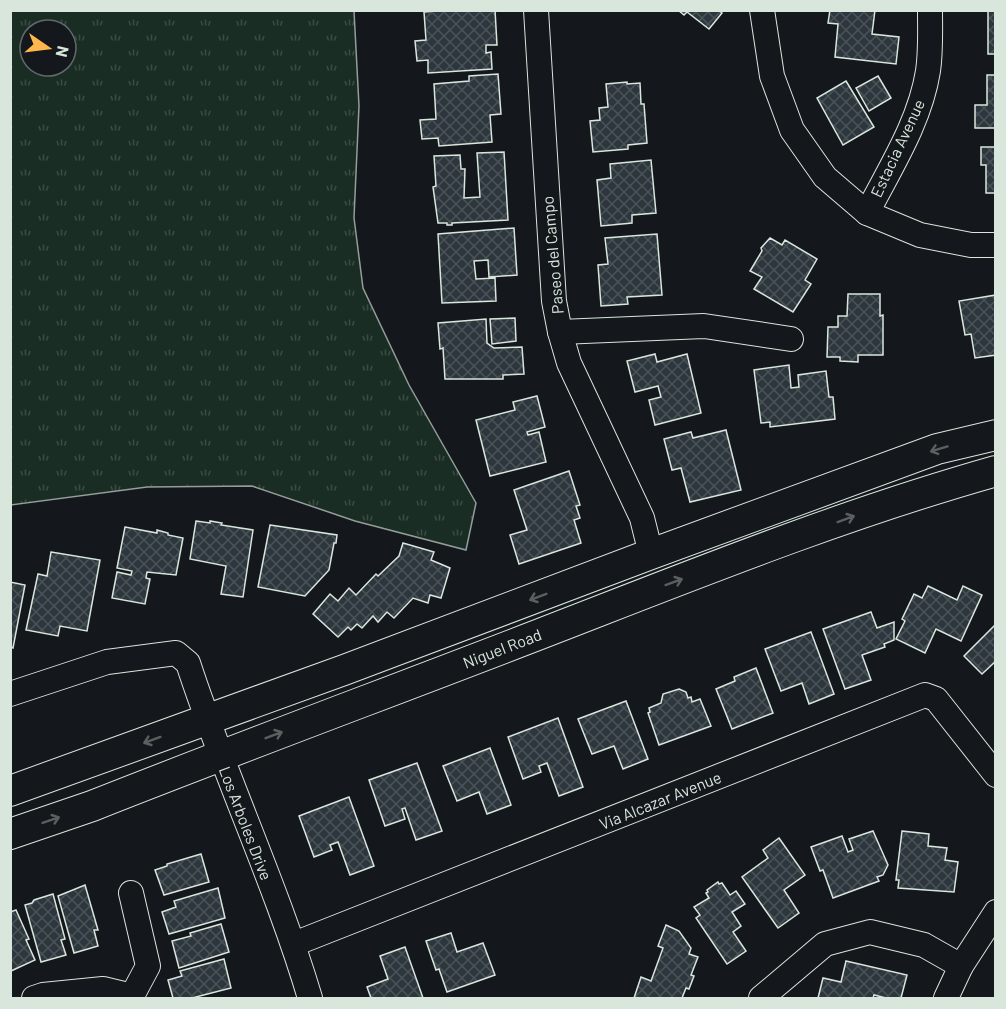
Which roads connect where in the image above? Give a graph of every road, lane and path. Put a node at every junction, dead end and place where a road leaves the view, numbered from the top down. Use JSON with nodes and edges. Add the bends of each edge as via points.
{"nodes":[{"id":1,"x":536,"y":10,"type":"edge"},
{"id":2,"x":762,"y":10,"type":"edge"},
{"id":3,"x":930,"y":10,"type":"edge"},
{"id":4,"x":867,"y":213,"type":"junction"},
{"id":5,"x":996,"y":245,"type":"edge"},
{"id":6,"x":560,"y":332,"type":"junction"},
{"id":7,"x":791,"y":339,"type":"dead end"},
{"id":8,"x":996,"y":435,"type":"edge"},
{"id":9,"x":996,"y":471,"type":"edge"},
{"id":10,"x":790,"y":539,"type":"junction"},
{"id":11,"x":651,"y":554,"type":"junction"},
{"id":12,"x":522,"y":641,"type":"junction"},
{"id":13,"x":10,"y":694,"type":"edge"},
{"id":14,"x":207,"y":720,"type":"junction"},
{"id":15,"x":220,"y":756,"type":"junction"},
{"id":16,"x":996,"y":775,"type":"edge"},
{"id":17,"x":10,"y":790,"type":"edge"},
{"id":18,"x":10,"y":834,"type":"edge"},
{"id":19,"x":131,"y":893,"type":"dead end"},
{"id":20,"x":996,"y":912,"type":"edge"},
{"id":21,"x":294,"y":944,"type":"junction"},
{"id":22,"x":960,"y":966,"type":"junction"},
{"id":23,"x":133,"y":997,"type":"edge"},
{"id":24,"x":34,"y":999,"type":"edge"},
{"id":25,"x":310,"y":999,"type":"edge"},
{"id":26,"x":761,"y":999,"type":"edge"},
{"id":27,"x":946,"y":999,"type":"edge"}],
"edges":[{"from":1,"to":6,"type":"street","name":"Paseo del Campo","via":[[554,301]]},
{"from":2,"to":4,"type":"street","via":[[772,76],[792,130],[825,177]]},
{"from":3,"to":4,"type":"street","name":"Estacia Avenue","via":[[928,71],[922,95],[907,135]]},
{"from":4,"to":5,"type":"street","via":[[920,235],[971,245]]},
{"from":6,"to":7,"type":"street","via":[[704,326]]},
{"from":6,"to":11,"type":"street","name":"Paseo del Campo","via":[[569,363],[642,518]]},
{"from":8,"to":11,"type":"main road","one_way":true,"via":[[937,449]]},
{"from":10,"to":9,"type":"main road","name":"Niguel Road","one_way":true,"via":[[920,492]]},
{"from":10,"to":11,"type":"main road","via":[[780,532],[768,531],[689,559]]},
{"from":12,"to":10,"type":"main road","name":"Niguel Road","one_way":true},
{"from":11,"to":12,"type":"main road","via":[[650,568],[642,577],[540,618],[528,628]]},
{"from":11,"to":14,"type":"main road","one_way":true},
{"from":15,"to":12,"type":"main road","name":"Niguel Road","one_way":true},
{"from":13,"to":14,"type":"street","name":"Los Arboles Drive","via":[[108,662],[176,653],[189,663]]},
{"from":14,"to":15,"type":"street","name":"Los Arboles Drive"},
{"from":14,"to":17,"type":"main road","one_way":true},
{"from":18,"to":15,"type":"main road","name":"Niguel Road","one_way":true},
{"from":15,"to":21,"type":"street","name":"Los Arboles Drive"},
{"from":16,"to":21,"type":"street","name":"Via Alcazar Avenue","via":[[936,699],[925,695]]},
{"from":19,"to":23,"type":"street","via":[[148,966]]},
{"from":20,"to":22,"type":"street"},
{"from":21,"to":25,"type":"street","name":"Los Arboles Drive"},
{"from":22,"to":26,"type":"street","via":[[924,945],[870,932],[825,944]]},
{"from":22,"to":27,"type":"street"},
{"from":23,"to":24,"type":"street","via":[[102,988]]}]}
